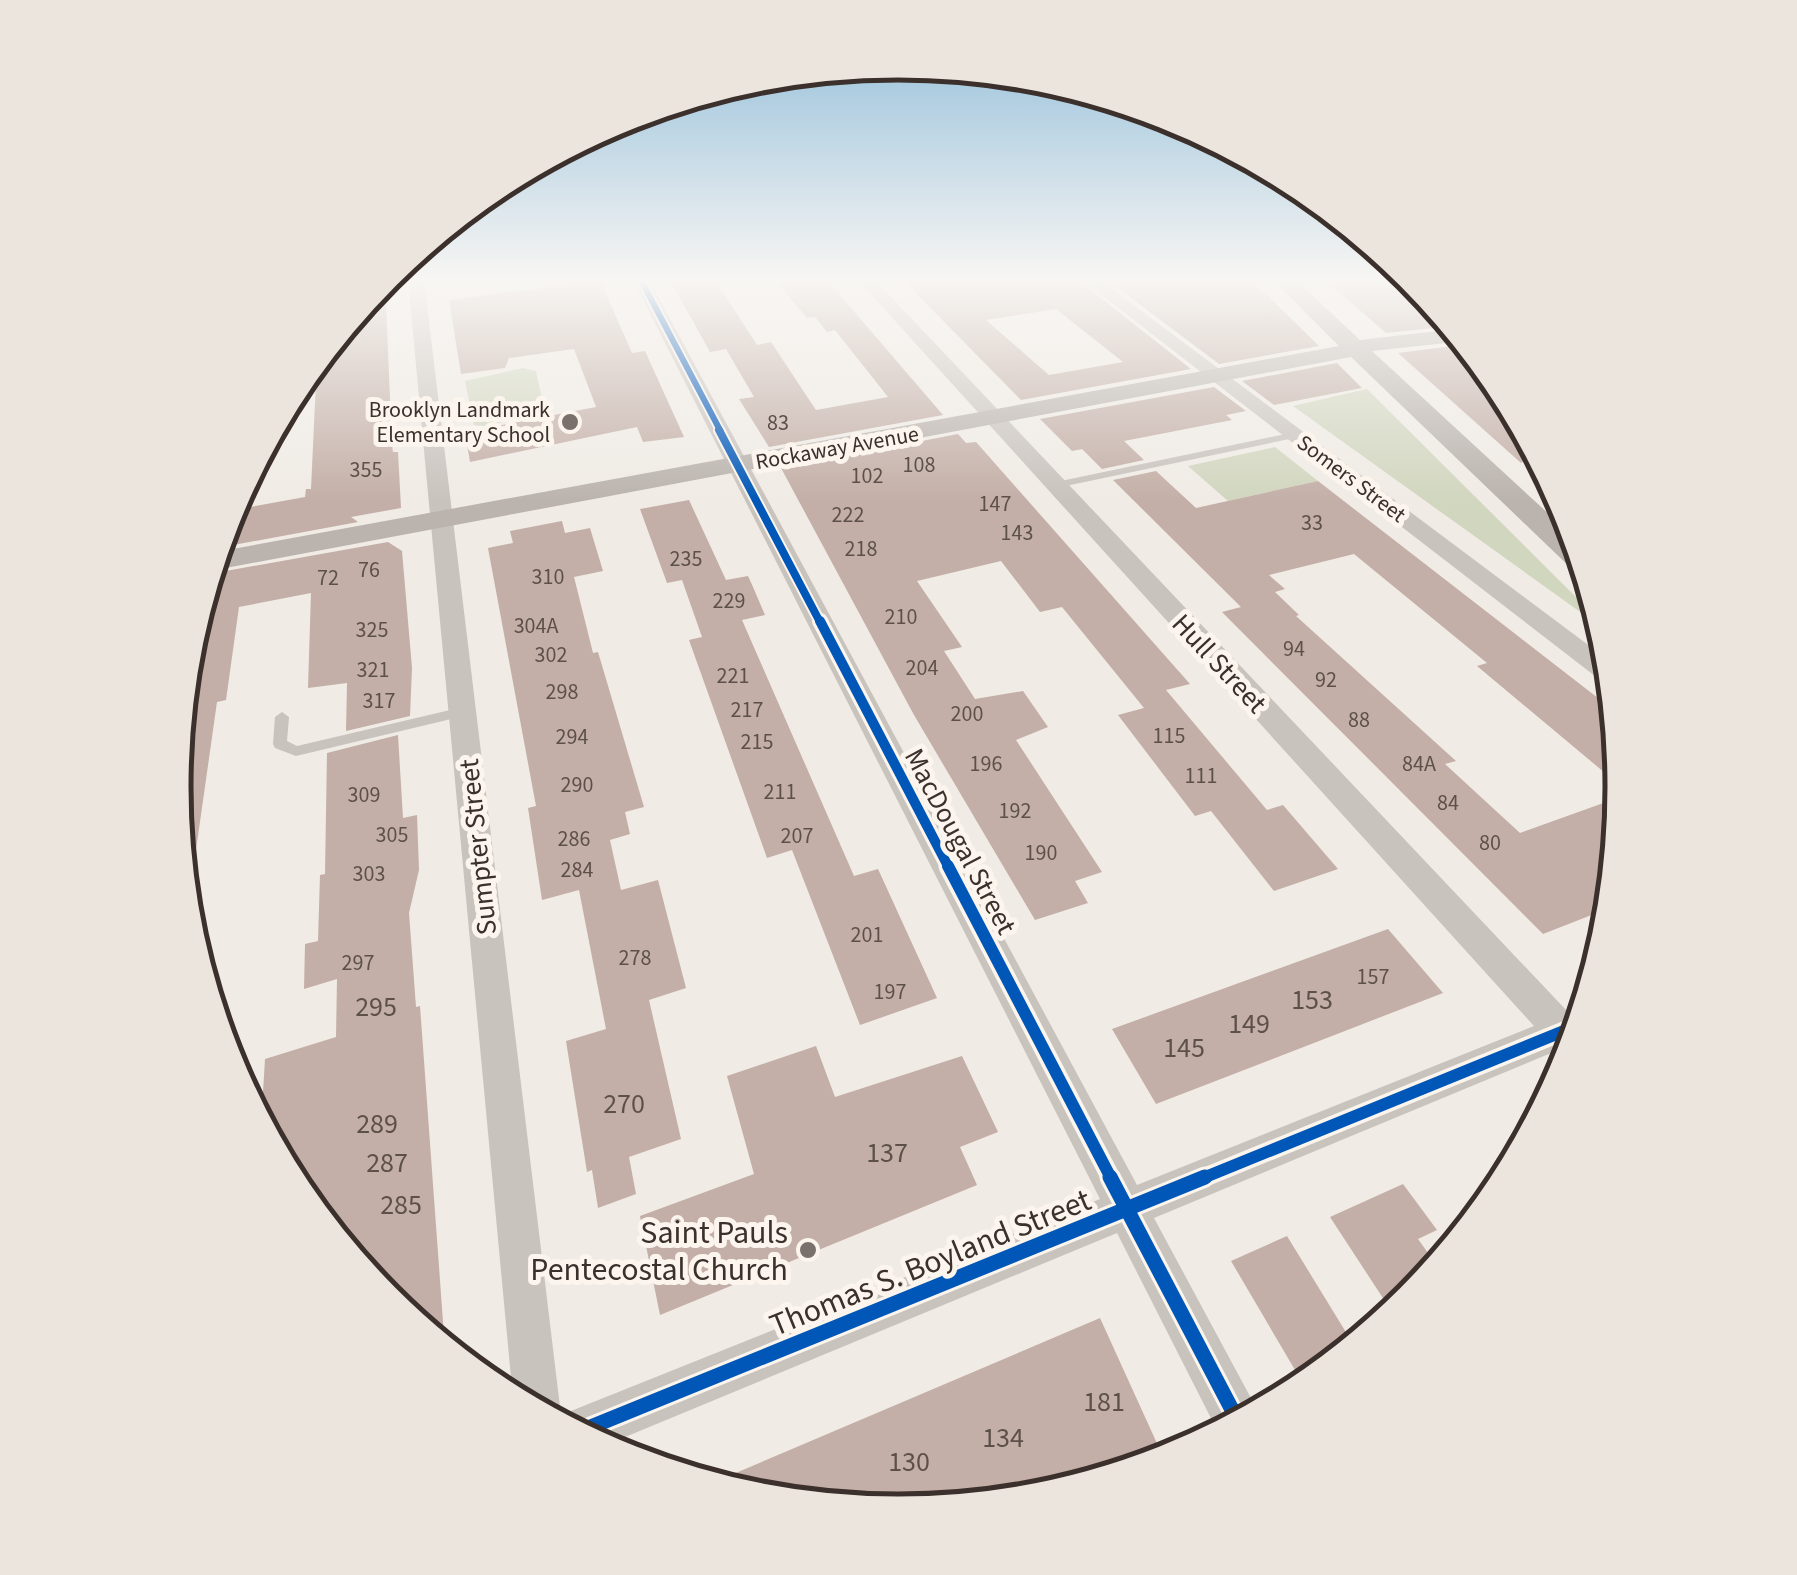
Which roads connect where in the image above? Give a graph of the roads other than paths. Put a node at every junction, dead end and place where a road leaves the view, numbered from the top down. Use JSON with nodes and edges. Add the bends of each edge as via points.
{"nodes":[{"id":1,"x":424,"y":354,"type":"edge"},
{"id":2,"x":680,"y":354,"type":"edge"},
{"id":3,"x":934,"y":354,"type":"edge"},
{"id":4,"x":1188,"y":354,"type":"edge"},
{"id":5,"x":1328,"y":354,"type":"edge"},
{"id":6,"x":1358,"y":354,"type":"edge"},
{"id":7,"x":1220,"y":378,"type":"junction"},
{"id":8,"x":994,"y":418,"type":"junction"},
{"id":9,"x":1295,"y":435,"type":"junction"},
{"id":10,"x":740,"y":465,"type":"junction"},
{"id":11,"x":1056,"y":485,"type":"junction"},
{"id":12,"x":442,"y":520,"type":"junction"},
{"id":13,"x":1562,"y":543,"type":"edge"},
{"id":14,"x":229,"y":559,"type":"edge"},
{"id":15,"x":1594,"y":663,"type":"edge"},
{"id":16,"x":463,"y":712,"type":"junction"},
{"id":17,"x":282,"y":717,"type":"dead end"},
{"id":18,"x":1564,"y":1025,"type":"edge"},
{"id":19,"x":1559,"y":1038,"type":"edge"},
{"id":20,"x":1128,"y":1209,"type":"junction"},
{"id":21,"x":536,"y":1395,"type":"edge"},
{"id":22,"x":1233,"y":1410,"type":"edge"},
{"id":23,"x":594,"y":1426,"type":"edge"}],
"edges":[{"from":1,"to":12,"type":"street","name":"Sumpter Street"},
{"from":2,"to":10,"type":"street","name":"MacDougal Street"},
{"from":3,"to":8,"type":"street","name":"Hull Street"},
{"from":4,"to":7,"type":"street","name":"Somers Street"},
{"from":5,"to":7,"type":"main road","name":"Rockaway Avenue"},
{"from":6,"to":13,"type":"main road"},
{"from":7,"to":8,"type":"main road","name":"Rockaway Avenue"},
{"from":7,"to":9,"type":"street","name":"Somers Street"},
{"from":8,"to":10,"type":"main road","name":"Rockaway Avenue"},
{"from":8,"to":11,"type":"street","name":"Hull Street"},
{"from":9,"to":11,"type":"lane"},
{"from":9,"to":15,"type":"street","name":"Somers Street"},
{"from":10,"to":12,"type":"main road","name":"Rockaway Avenue"},
{"from":10,"to":20,"type":"street","name":"MacDougal Street"},
{"from":11,"to":18,"type":"street","name":"Hull Street"},
{"from":12,"to":14,"type":"main road","name":"Rockaway Avenue"},
{"from":12,"to":16,"type":"street","name":"Sumpter Street"},
{"from":16,"to":17,"type":"lane","via":[[296,751],[280,744]]},
{"from":16,"to":21,"type":"street","name":"Sumpter Street"},
{"from":19,"to":20,"type":"street","name":"Thomas S. Boyland Street"},
{"from":20,"to":22,"type":"street","name":"MacDougal Street"},
{"from":20,"to":23,"type":"street","name":"Thomas S. Boyland Street"}]}
